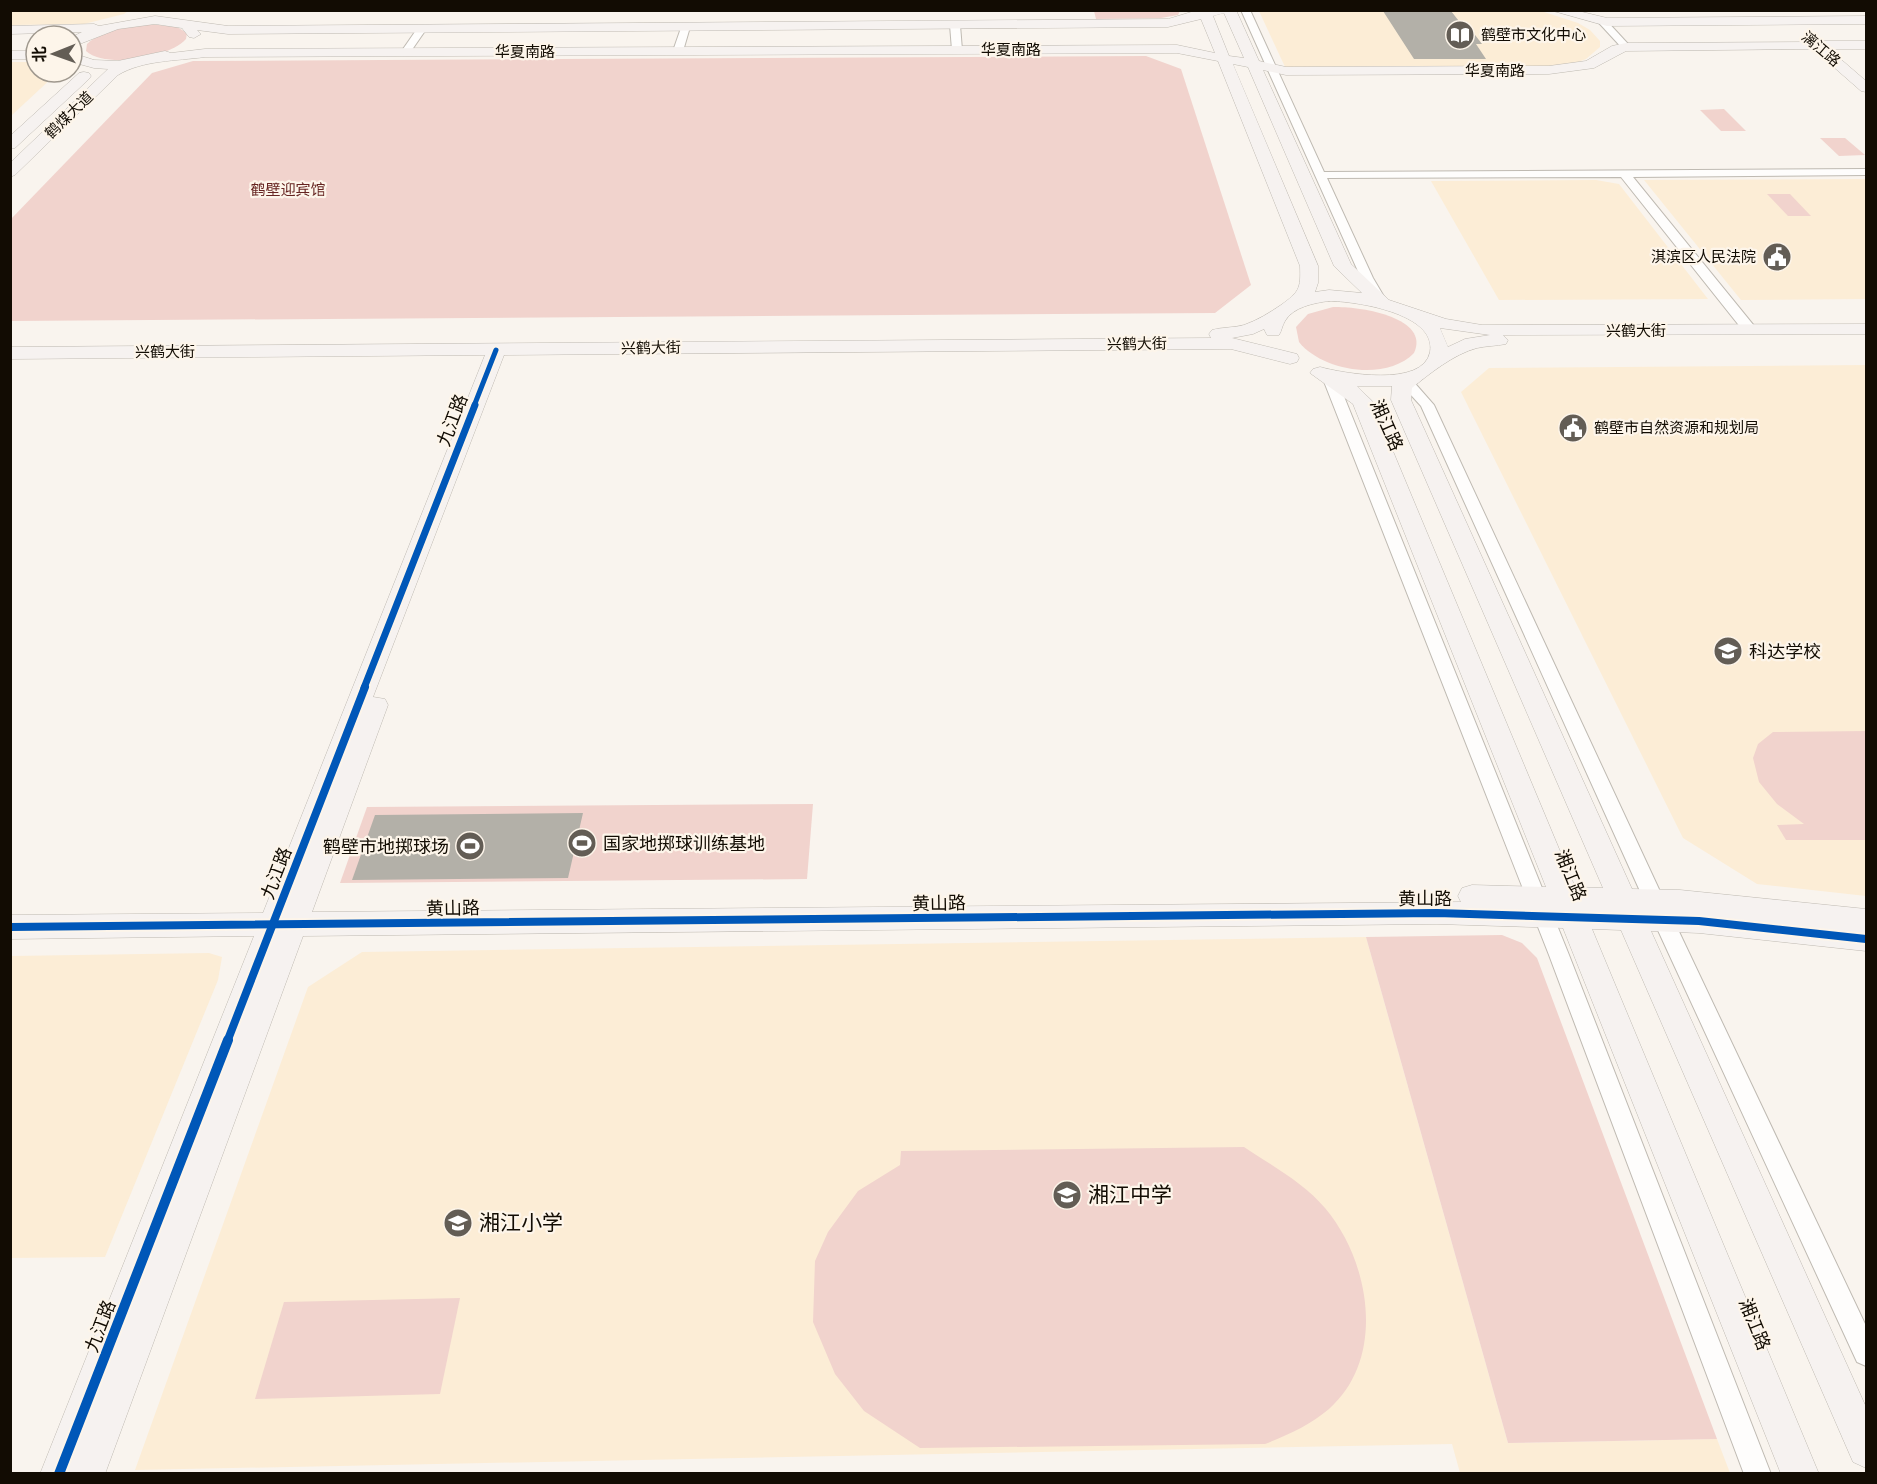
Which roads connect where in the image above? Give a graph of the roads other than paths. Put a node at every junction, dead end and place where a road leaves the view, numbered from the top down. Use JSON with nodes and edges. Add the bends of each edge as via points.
{"nodes":[{"id":1,"x":150,"y":10,"type":"edge"},
{"id":2,"x":1221,"y":10,"type":"edge"},
{"id":3,"x":1229,"y":10,"type":"edge"},
{"id":4,"x":1245,"y":10,"type":"edge"},
{"id":5,"x":1557,"y":10,"type":"edge"},
{"id":6,"x":1775,"y":10,"type":"edge"},
{"id":7,"x":1198,"y":14,"type":"edge"},
{"id":8,"x":1788,"y":17,"type":"edge"},
{"id":9,"x":177,"y":19,"type":"edge"},
{"id":10,"x":1866,"y":20,"type":"edge"},
{"id":11,"x":1602,"y":21,"type":"junction"},
{"id":12,"x":116,"y":25,"type":"junction"},
{"id":13,"x":955,"y":25,"type":"junction"},
{"id":14,"x":685,"y":27,"type":"junction"},
{"id":15,"x":422,"y":28,"type":"junction"},
{"id":16,"x":10,"y":30,"type":"edge"},
{"id":17,"x":84,"y":36,"type":"edge"},
{"id":18,"x":1820,"y":45,"type":"junction"},
{"id":19,"x":1866,"y":45,"type":"edge"},
{"id":20,"x":1626,"y":47,"type":"junction"},
{"id":21,"x":957,"y":50,"type":"junction"},
{"id":22,"x":678,"y":51,"type":"junction"},
{"id":23,"x":406,"y":52,"type":"junction"},
{"id":24,"x":1223,"y":58,"type":"junction"},
{"id":25,"x":84,"y":60,"type":"edge"},
{"id":26,"x":149,"y":60,"type":"junction"},
{"id":27,"x":130,"y":63,"type":"junction"},
{"id":28,"x":1253,"y":65,"type":"junction"},
{"id":29,"x":1271,"y":69,"type":"junction"},
{"id":30,"x":1866,"y":80,"type":"edge"},
{"id":31,"x":73,"y":84,"type":"edge"},
{"id":32,"x":1866,"y":87,"type":"edge"},
{"id":33,"x":10,"y":145,"type":"edge"},
{"id":34,"x":10,"y":172,"type":"edge"},
{"id":35,"x":1866,"y":172,"type":"edge"},
{"id":36,"x":1624,"y":174,"type":"junction"},
{"id":37,"x":1320,"y":175,"type":"junction"},
{"id":38,"x":1381,"y":302,"type":"junction"},
{"id":39,"x":1296,"y":304,"type":"junction"},
{"id":40,"x":1408,"y":311,"type":"junction"},
{"id":41,"x":1278,"y":317,"type":"junction"},
{"id":42,"x":1866,"y":329,"type":"edge"},
{"id":43,"x":1750,"y":330,"type":"junction"},
{"id":44,"x":1866,"y":337,"type":"edge"},
{"id":45,"x":10,"y":344,"type":"edge"},
{"id":46,"x":503,"y":350,"type":"junction"},
{"id":47,"x":10,"y":353,"type":"edge"},
{"id":48,"x":1290,"y":358,"type":"junction"},
{"id":49,"x":1420,"y":372,"type":"junction"},
{"id":50,"x":1325,"y":376,"type":"junction"},
{"id":51,"x":1554,"y":907,"type":"junction"},
{"id":52,"x":1627,"y":909,"type":"junction"},
{"id":53,"x":10,"y":910,"type":"edge"},
{"id":54,"x":1659,"y":910,"type":"junction"},
{"id":55,"x":286,"y":916,"type":"junction"},
{"id":56,"x":1866,"y":920,"type":"edge"},
{"id":57,"x":10,"y":927,"type":"edge"},
{"id":58,"x":1866,"y":939,"type":"edge"},
{"id":59,"x":1866,"y":1353,"type":"edge"},
{"id":60,"x":1866,"y":1449,"type":"edge"},
{"id":61,"x":59,"y":1473,"type":"edge"},
{"id":62,"x":86,"y":1473,"type":"edge"},
{"id":63,"x":1758,"y":1473,"type":"edge"},
{"id":64,"x":1800,"y":1473,"type":"edge"}],
"edges":[{"from":1,"to":12,"type":"main road"},
{"from":2,"to":7,"type":"main road","name":"华夏南路"},
{"from":3,"to":28,"type":"main road"},
{"from":4,"to":29,"type":"street"},
{"from":5,"to":11,"type":"main road"},
{"from":6,"to":8,"type":"main road","name":"漓江路"},
{"from":7,"to":13,"type":"main road","name":"华夏南路","via":[[1168,23]]},
{"from":7,"to":24,"type":"main road"},
{"from":8,"to":10,"type":"main road"},
{"from":8,"to":11,"type":"main road"},
{"from":8,"to":18,"type":"main road","name":"漓江路"},
{"from":9,"to":12,"type":"main road"},
{"from":9,"to":15,"type":"main road","name":"华夏南路","via":[[228,30]]},
{"from":9,"to":26,"type":"main road","name":"鹤煤大道","via":[[193,32],[190,42]]},
{"from":11,"to":20,"type":"street"},
{"from":12,"to":16,"type":"main road","via":[[75,30]]},
{"from":12,"to":17,"type":"main road"},
{"from":13,"to":14,"type":"main road","name":"华夏南路"},
{"from":13,"to":21,"type":"street"},
{"from":14,"to":15,"type":"main road","name":"华夏南路","via":[[628,21]]},
{"from":14,"to":22,"type":"street"},
{"from":15,"to":23,"type":"street"},
{"from":18,"to":19,"type":"main road","name":"华夏南路"},
{"from":18,"to":20,"type":"main road","name":"华夏南路"},
{"from":18,"to":30,"type":"main road","name":"漓江路"},
{"from":18,"to":32,"type":"main road","name":"漓江路"},
{"from":20,"to":29,"type":"main road","name":"华夏南路","via":[[1589,65],[1549,70]]},
{"from":21,"to":22,"type":"main road","name":"华夏南路"},
{"from":21,"to":24,"type":"main road","name":"华夏南路","via":[[1177,49]]},
{"from":22,"to":23,"type":"main road","name":"华夏南路"},
{"from":23,"to":26,"type":"main road","name":"华夏南路","via":[[205,53]]},
{"from":24,"to":28,"type":"main road","name":"华夏南路"},
{"from":24,"to":39,"type":"main road","via":[[1309,266],[1307,293]]},
{"from":25,"to":27,"type":"main road","name":"鹤煤大道"},
{"from":26,"to":27,"type":"main road","name":"鹤煤大道"},
{"from":27,"to":34,"type":"main road","name":"鹤煤大道","via":[[112,72]]},
{"from":28,"to":29,"type":"main road","name":"华夏南路"},
{"from":28,"to":38,"type":"main road","via":[[1343,266]]},
{"from":29,"to":37,"type":"street"},
{"from":31,"to":33,"type":"main road","name":"鹤煤大道"},
{"from":35,"to":36,"type":"street"},
{"from":36,"to":37,"type":"street"},
{"from":36,"to":43,"type":"street"},
{"from":37,"to":38,"type":"street"},
{"from":38,"to":39,"type":"main road","via":[[1338,296]]},
{"from":38,"to":40,"type":"main road","name":"兴鹤大街"},
{"from":39,"to":41,"type":"main road","name":"兴鹤大街"},
{"from":40,"to":43,"type":"main road","name":"兴鹤大街","via":[[1482,330]]},
{"from":40,"to":49,"type":"main road","name":"湘江路","via":[[1436,334],[1440,347]]},
{"from":41,"to":45,"type":"main road","name":"兴鹤大街","via":[[1228,334]]},
{"from":41,"to":48,"type":"main road","via":[[1273,328],[1275,340]]},
{"from":42,"to":43,"type":"main road","name":"兴鹤大街"},
{"from":44,"to":49,"type":"main road","name":"兴鹤大街","via":[[1508,340],[1472,344]]},
{"from":46,"to":47,"type":"main road","name":"兴鹤大街"},
{"from":46,"to":48,"type":"main road","name":"兴鹤大街","via":[[1231,343]]},
{"from":46,"to":55,"type":"main road","name":"九江路"},
{"from":48,"to":50,"type":"main road","name":"兴鹤大街"},
{"from":49,"to":50,"type":"main road","name":"兴鹤大街","via":[[1396,380],[1371,382]]},
{"from":49,"to":52,"type":"main road","name":"湘江路","via":[[1402,386],[1401,400]]},
{"from":49,"to":54,"type":"street","via":[[1428,405]]},
{"from":50,"to":51,"type":"main road","name":"湘江路","via":[[1362,401]]},
{"from":51,"to":52,"type":"main road","name":"黄山路"},
{"from":51,"to":55,"type":"main road","name":"黄山路","via":[[1425,913]]},
{"from":51,"to":63,"type":"street"},
{"from":51,"to":64,"type":"main road","name":"湘江路"},
{"from":52,"to":54,"type":"main road","name":"黄山路"},
{"from":52,"to":60,"type":"main road","name":"湘江路"},
{"from":53,"to":55,"type":"main road","name":"黄山路"},
{"from":54,"to":56,"type":"main road","name":"黄山路","via":[[1714,903]]},
{"from":54,"to":58,"type":"main road","name":"黄山路","via":[[1699,921]]},
{"from":54,"to":59,"type":"street"},
{"from":55,"to":57,"type":"main road","name":"黄山路"},
{"from":55,"to":61,"type":"main road","name":"九江路"},
{"from":55,"to":62,"type":"main road","name":"九江路"}]}
